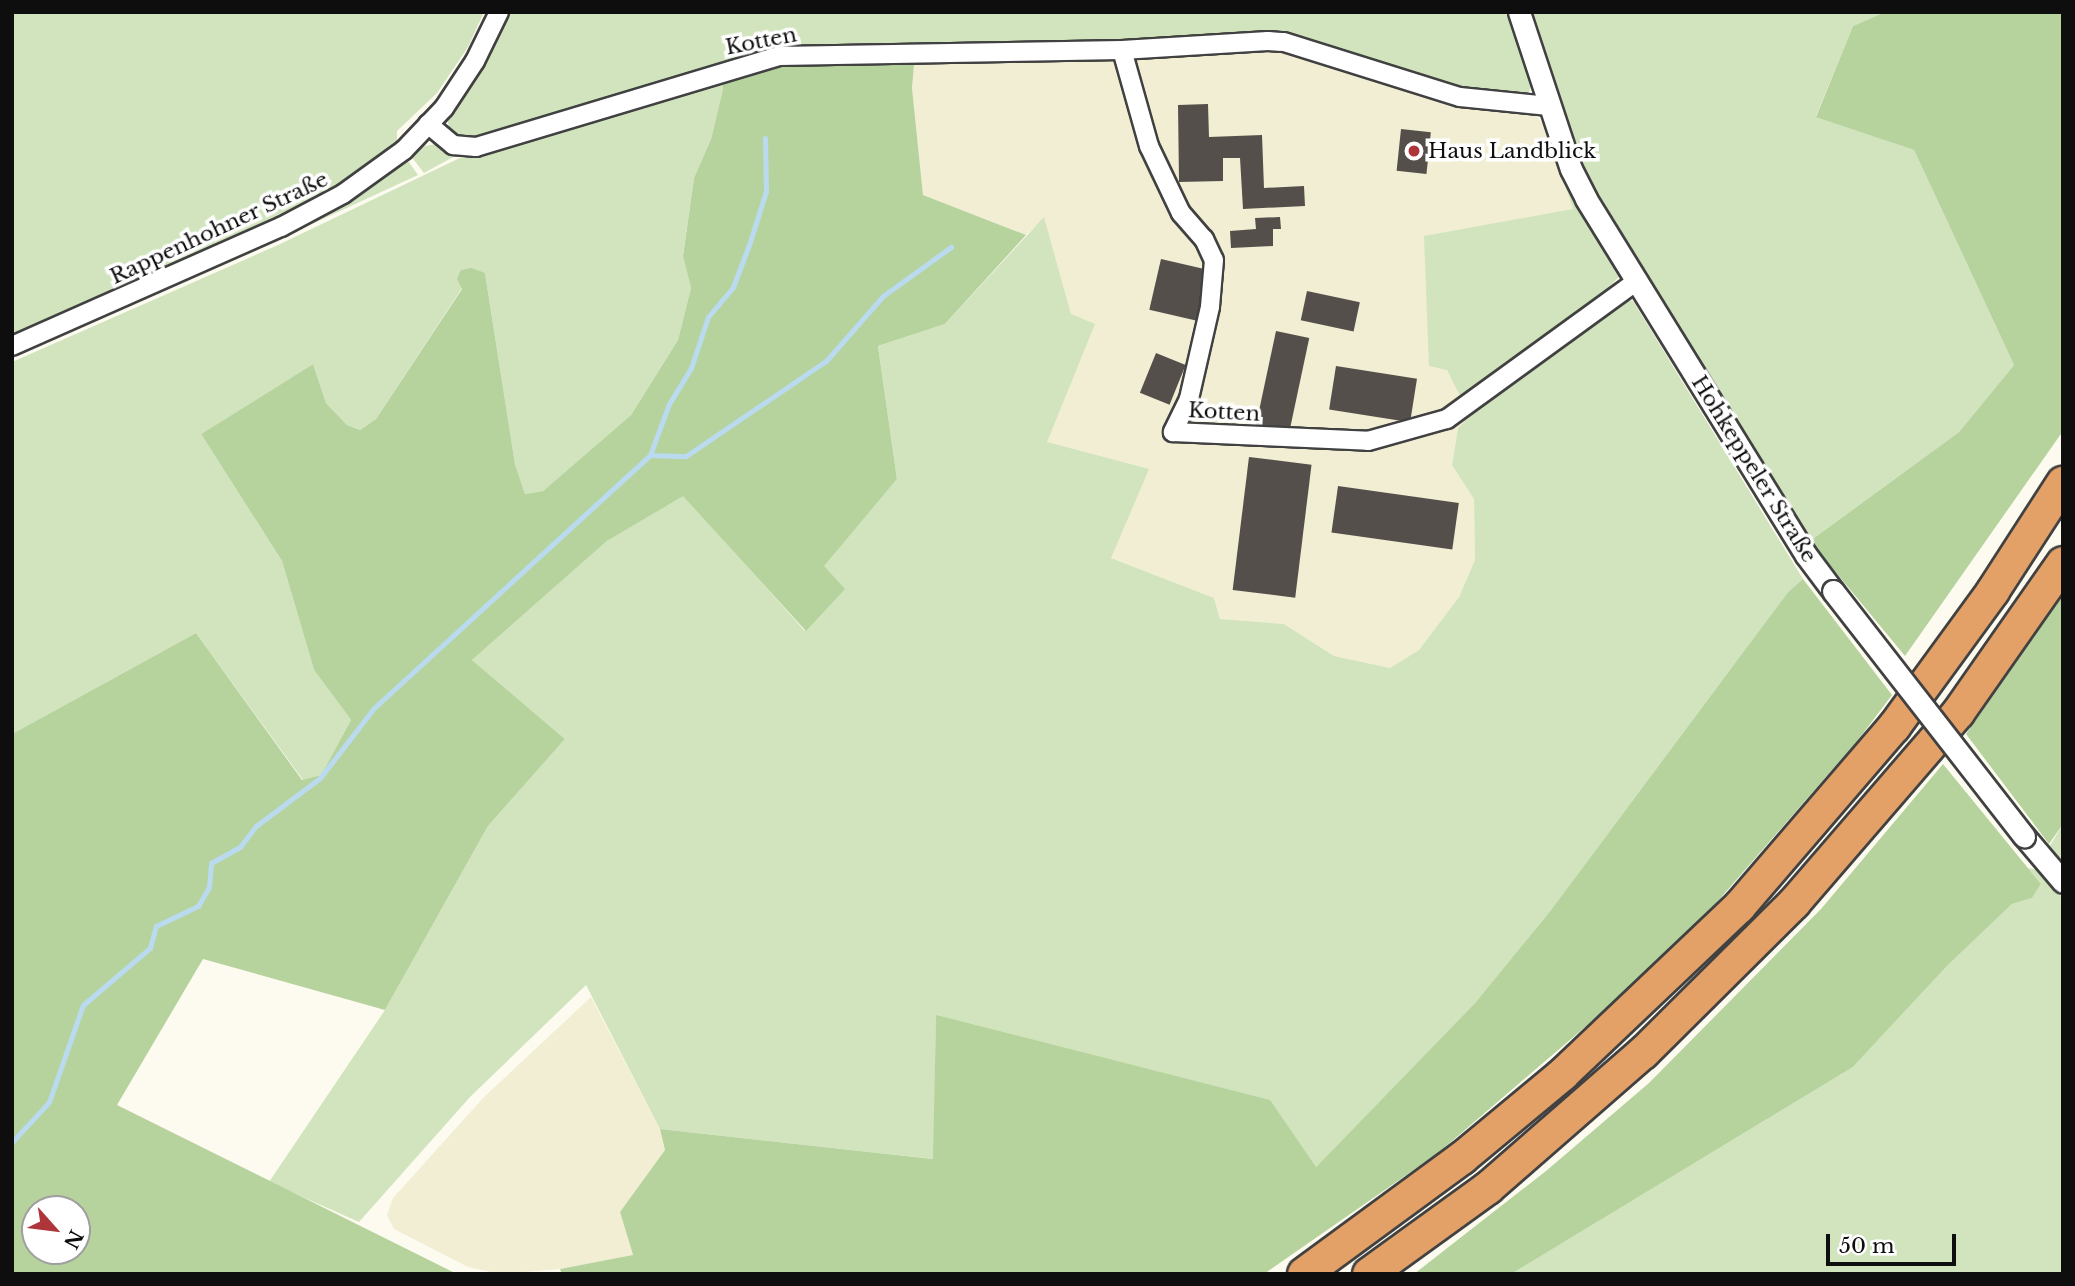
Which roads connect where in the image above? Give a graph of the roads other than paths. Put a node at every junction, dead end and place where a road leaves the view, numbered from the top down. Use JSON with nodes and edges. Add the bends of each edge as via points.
{"nodes":[{"id":1,"x":499,"y":12,"type":"edge"},
{"id":2,"x":1520,"y":12,"type":"edge"},
{"id":3,"x":1122,"y":50,"type":"junction"},
{"id":4,"x":1549,"y":106,"type":"junction"},
{"id":5,"x":428,"y":124,"type":"junction"},
{"id":6,"x":1637,"y":281,"type":"junction"},
{"id":7,"x":12,"y":346,"type":"edge"},
{"id":8,"x":2063,"y":483,"type":"edge"},
{"id":9,"x":2063,"y":563,"type":"edge"},
{"id":10,"x":2063,"y":882,"type":"edge"},
{"id":11,"x":1304,"y":1274,"type":"edge"},
{"id":12,"x":1369,"y":1274,"type":"edge"}],
"edges":[{"from":1,"to":5,"type":"street","name":"Rappenhohner Straße","via":[[475,61]]},
{"from":2,"to":4,"type":"street","name":"Hohkeppeler Straße"},
{"from":3,"to":4,"type":"street","name":"Kotten","via":[[1284,42],[1430,90]]},
{"from":3,"to":5,"type":"street","name":"Kotten","via":[[779,56],[476,147],[453,145]]},
{"from":3,"to":6,"type":"street","name":"Kotten","via":[[1149,146],[1181,213],[1204,239],[1214,260],[1210,307],[1189,399],[1172,432],[1368,441],[1447,419]]},
{"from":4,"to":6,"type":"street","name":"Hohkeppeler Straße","via":[[1571,170]]},
{"from":5,"to":7,"type":"street","name":"Rappenhohner Straße","via":[[379,169],[312,212]]},
{"from":6,"to":10,"type":"street","name":"Hohkeppeler Straße","bridge":true,"via":[[1833,592]]},
{"from":8,"to":11,"type":"highway","via":[[1993,591],[1894,727],[1739,907],[1563,1074],[1462,1158]]},
{"from":9,"to":12,"type":"highway","via":[[1958,713],[1794,903],[1632,1062],[1488,1188]]}]}
